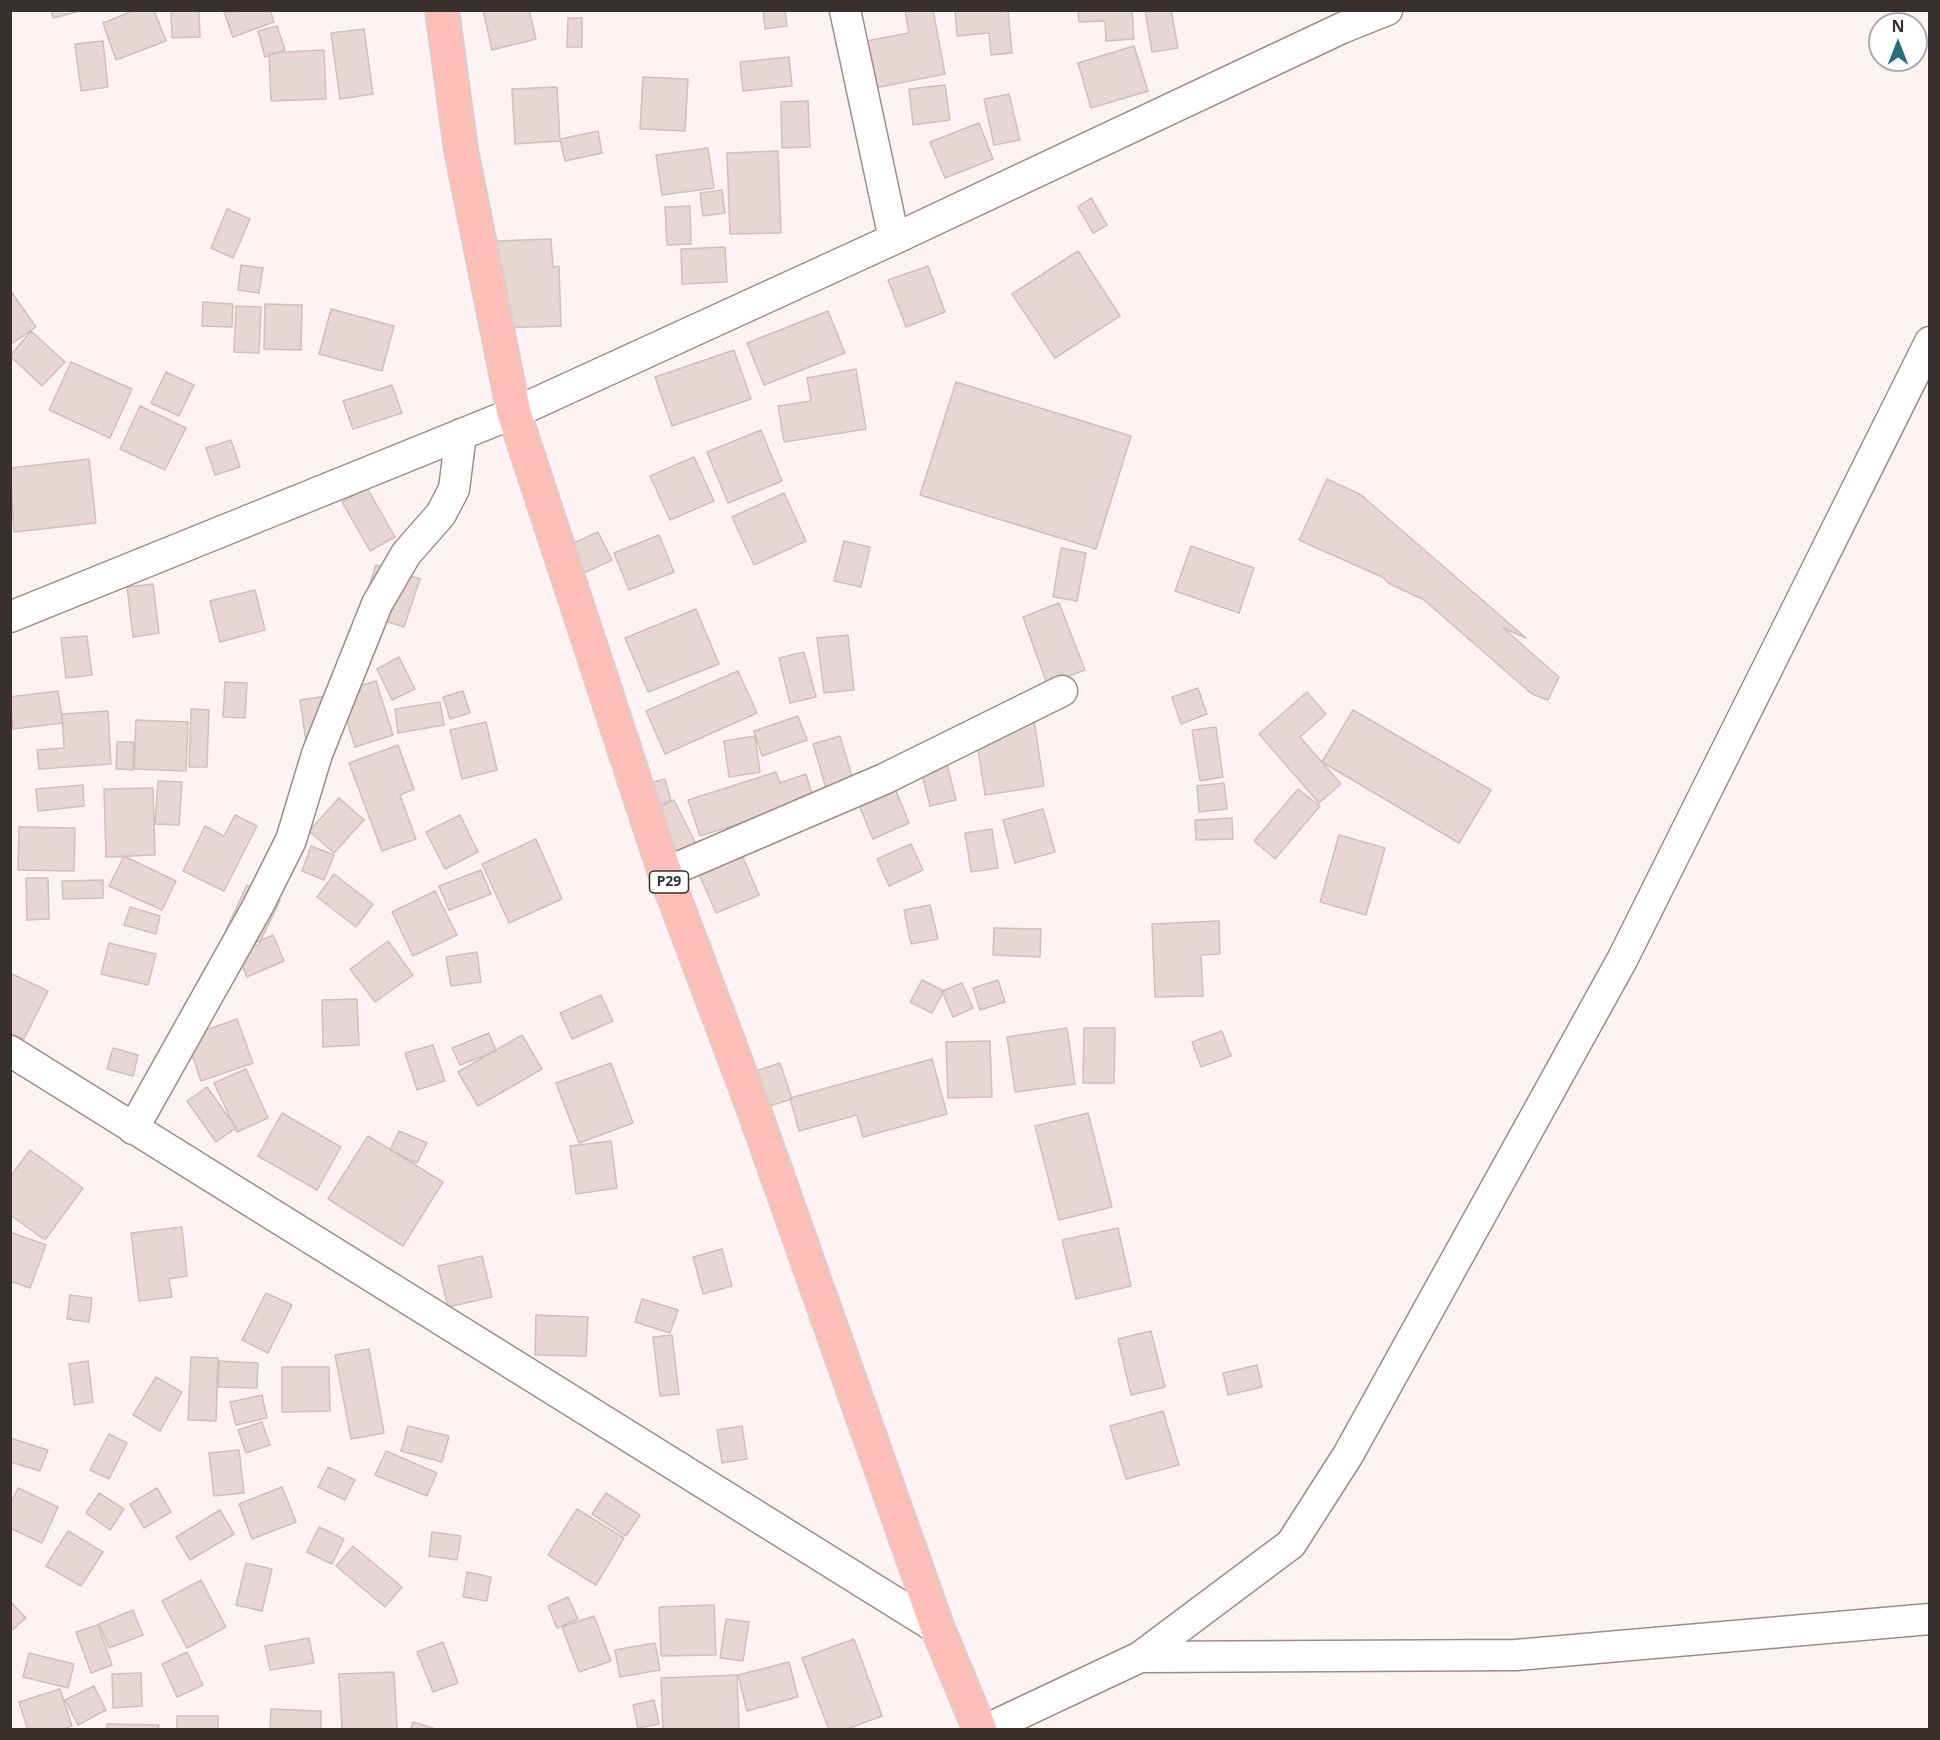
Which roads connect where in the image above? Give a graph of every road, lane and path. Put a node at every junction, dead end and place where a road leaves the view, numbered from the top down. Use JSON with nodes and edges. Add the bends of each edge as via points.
{"nodes":[{"id":1,"x":442,"y":10,"type":"edge"},
{"id":2,"x":845,"y":10,"type":"edge"},
{"id":3,"x":1387,"y":10,"type":"edge"},
{"id":4,"x":1340,"y":19,"type":"edge"},
{"id":5,"x":894,"y":239,"type":"junction"},
{"id":6,"x":1929,"y":342,"type":"edge"},
{"id":7,"x":514,"y":412,"type":"junction"},
{"id":8,"x":461,"y":434,"type":"junction"},
{"id":9,"x":10,"y":617,"type":"edge"},
{"id":10,"x":1062,"y":691,"type":"dead end"},
{"id":11,"x":665,"y":873,"type":"junction"},
{"id":12,"x":10,"y":1051,"type":"edge"},
{"id":13,"x":133,"y":1130,"type":"junction"},
{"id":14,"x":1929,"y":1619,"type":"edge"},
{"id":15,"x":938,"y":1629,"type":"junction"},
{"id":16,"x":1140,"y":1657,"type":"junction"},
{"id":17,"x":980,"y":1730,"type":"edge"},
{"id":18,"x":985,"y":1730,"type":"edge"}],
"edges":[{"from":1,"to":7,"type":"main road","number":"P29","via":[[461,150]]},
{"from":2,"to":5,"type":"street"},
{"from":3,"to":4,"type":"street"},
{"from":4,"to":5,"type":"street"},
{"from":5,"to":7,"type":"street"},
{"from":6,"to":16,"type":"street","via":[[1622,960],[1348,1455],[1291,1545]]},
{"from":7,"to":8,"type":"street"},
{"from":7,"to":11,"type":"main road","number":"P29"},
{"from":8,"to":9,"type":"street"},
{"from":8,"to":13,"type":"street","via":[[454,489],[441,514],[406,554],[377,604],[317,754],[291,840]]},
{"from":10,"to":11,"type":"street","via":[[884,779]]},
{"from":11,"to":15,"type":"main road","number":"P29","via":[[754,1110]]},
{"from":12,"to":13,"type":"street"},
{"from":13,"to":15,"type":"street"},
{"from":14,"to":16,"type":"street","via":[[1516,1655]]},
{"from":15,"to":17,"type":"main road","number":"P29"},
{"from":16,"to":18,"type":"street"}]}
